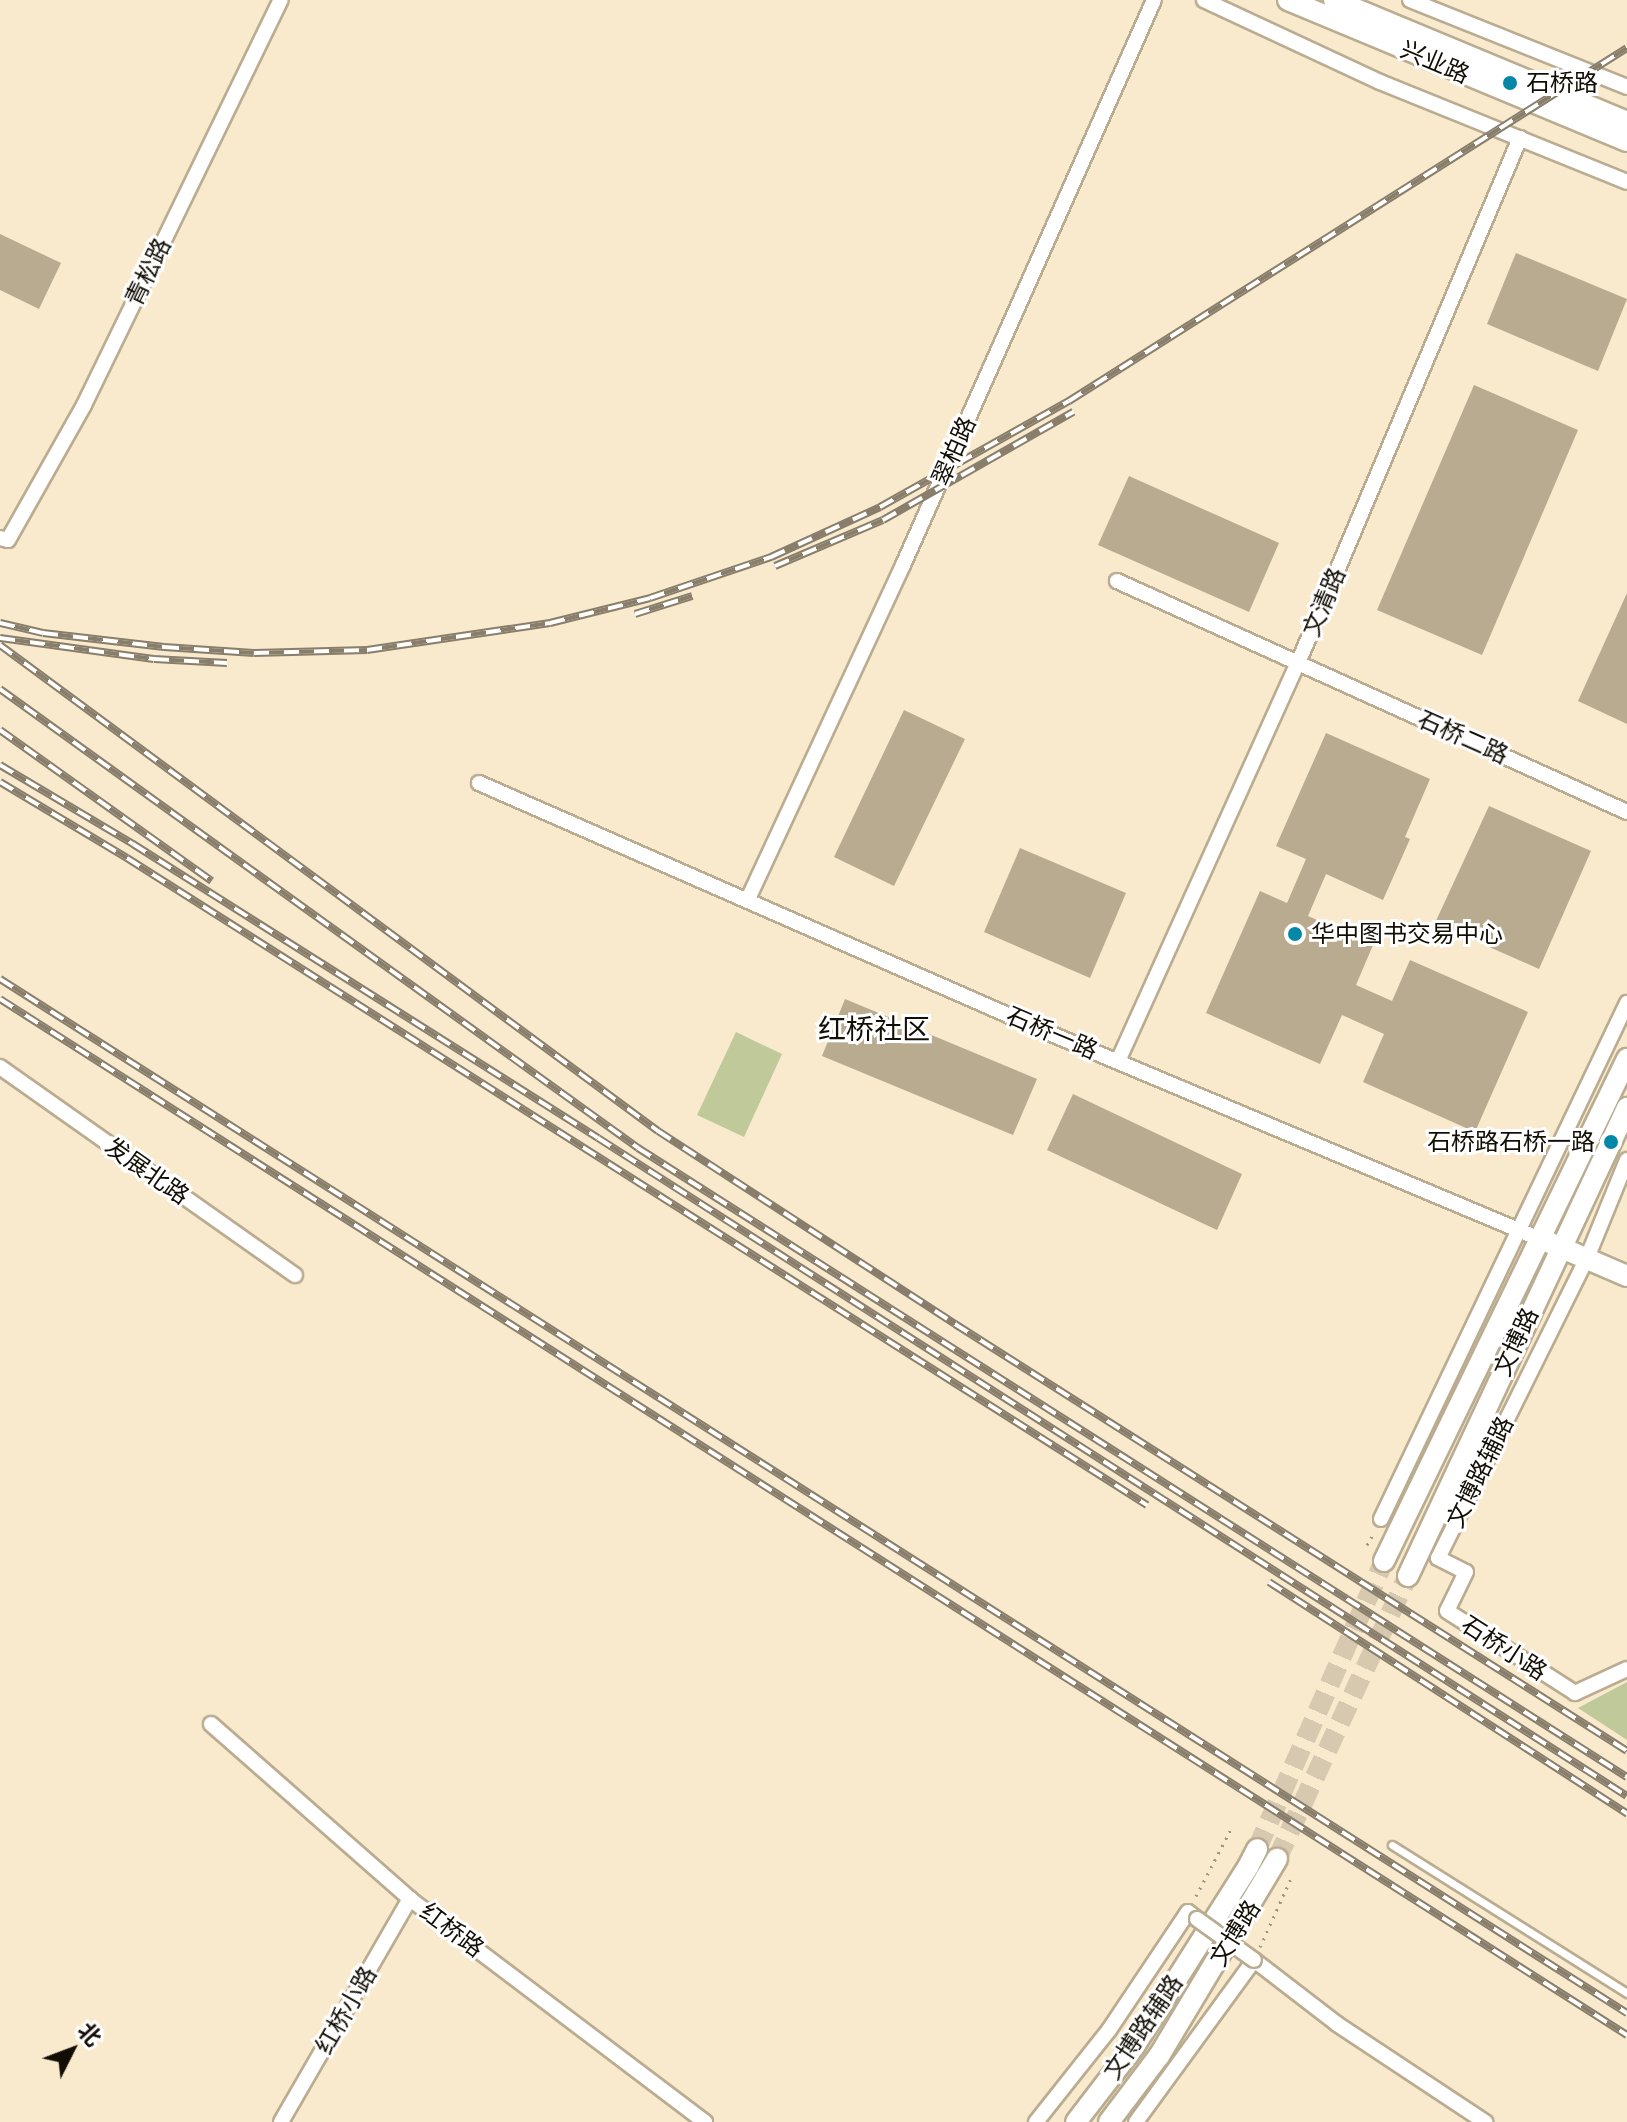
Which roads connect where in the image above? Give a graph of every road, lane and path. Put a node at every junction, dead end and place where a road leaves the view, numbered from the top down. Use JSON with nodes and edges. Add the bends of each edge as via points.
{"nodes":[{"id":1,"x":281,"y":0,"type":"edge"},
{"id":2,"x":1154,"y":0,"type":"edge"},
{"id":3,"x":1204,"y":0,"type":"edge"},
{"id":4,"x":1288,"y":0,"type":"edge"},
{"id":5,"x":1334,"y":0,"type":"edge"},
{"id":6,"x":1410,"y":0,"type":"edge"},
{"id":7,"x":1627,"y":87,"type":"edge"},
{"id":8,"x":1627,"y":122,"type":"edge"},
{"id":9,"x":1520,"y":138,"type":"junction"},
{"id":10,"x":1627,"y":141,"type":"edge"},
{"id":11,"x":1627,"y":182,"type":"edge"},
{"id":12,"x":4,"y":539,"type":"edge"},
{"id":13,"x":1117,"y":581,"type":"dead end"},
{"id":14,"x":1298,"y":663,"type":"junction"},
{"id":15,"x":479,"y":783,"type":"dead end"},
{"id":16,"x":1627,"y":812,"type":"edge"},
{"id":17,"x":748,"y":899,"type":"junction"},
{"id":18,"x":1627,"y":1003,"type":"edge"},
{"id":19,"x":1627,"y":1059,"type":"edge"},
{"id":20,"x":1118,"y":1061,"type":"junction"},
{"id":21,"x":0,"y":1067,"type":"edge"},
{"id":22,"x":1627,"y":1108,"type":"edge"},
{"id":23,"x":1627,"y":1160,"type":"edge"},
{"id":24,"x":1516,"y":1229,"type":"junction"},
{"id":25,"x":1540,"y":1239,"type":"junction"},
{"id":26,"x":1561,"y":1246,"type":"junction"},
{"id":27,"x":1587,"y":1258,"type":"junction"},
{"id":28,"x":295,"y":1275,"type":"dead end"},
{"id":29,"x":1627,"y":1276,"type":"edge"},
{"id":30,"x":1381,"y":1519,"type":"dead end"},
{"id":31,"x":1438,"y":1558,"type":"joint"},
{"id":32,"x":1384,"y":1561,"type":"tunnel mouth"},
{"id":33,"x":1408,"y":1576,"type":"tunnel mouth"},
{"id":34,"x":1627,"y":1669,"type":"edge"},
{"id":35,"x":211,"y":1724,"type":"dead end"},
{"id":36,"x":1231,"y":1829,"type":"dead end"},
{"id":37,"x":1392,"y":1845,"type":"dead end"},
{"id":38,"x":1257,"y":1849,"type":"tunnel mouth"},
{"id":39,"x":1277,"y":1859,"type":"tunnel mouth"},
{"id":40,"x":1293,"y":1874,"type":"dead end"},
{"id":41,"x":410,"y":1899,"type":"junction"},
{"id":42,"x":1192,"y":1916,"type":"junction"},
{"id":43,"x":1254,"y":1960,"type":"junction"},
{"id":44,"x":1627,"y":1993,"type":"edge"},
{"id":45,"x":281,"y":2122,"type":"edge"},
{"id":46,"x":705,"y":2122,"type":"edge"},
{"id":47,"x":1036,"y":2122,"type":"edge"},
{"id":48,"x":1076,"y":2122,"type":"edge"},
{"id":49,"x":1109,"y":2122,"type":"edge"},
{"id":50,"x":1136,"y":2122,"type":"edge"},
{"id":51,"x":1485,"y":2122,"type":"edge"}],
"edges":[{"from":1,"to":12,"type":"street","name":"青松路","via":[[84,405]]},
{"from":2,"to":17,"type":"street","name":"翠柏路"},
{"from":3,"to":9,"type":"street","via":[[1380,82]]},
{"from":4,"to":10,"type":"main road","name":"兴业路"},
{"from":5,"to":8,"type":"main road","name":"兴业路"},
{"from":6,"to":7,"type":"street"},
{"from":9,"to":11,"type":"street"},
{"from":9,"to":14,"type":"street","name":"文清路"},
{"from":13,"to":14,"type":"street","name":"石桥二路"},
{"from":14,"to":16,"type":"street","name":"石桥二路"},
{"from":14,"to":20,"type":"street","name":"文清路"},
{"from":15,"to":17,"type":"street","name":"石桥一路"},
{"from":17,"to":20,"type":"street","name":"石桥一路"},
{"from":18,"to":24,"type":"street"},
{"from":19,"to":25,"type":"main road"},
{"from":20,"to":24,"type":"street","name":"石桥一路"},
{"from":21,"to":28,"type":"street","name":"发展北路"},
{"from":22,"to":26,"type":"main road","name":"文博路"},
{"from":23,"to":27,"type":"street","name":"文博路辅路"},
{"from":24,"to":25,"type":"street","name":"石桥一路"},
{"from":24,"to":30,"type":"street"},
{"from":25,"to":26,"type":"main road","name":"石桥一路"},
{"from":25,"to":32,"type":"main road"},
{"from":26,"to":27,"type":"main road","name":"石桥一路"},
{"from":26,"to":33,"type":"main road","name":"文博路"},
{"from":27,"to":29,"type":"main road","name":"石桥一路"},
{"from":27,"to":31,"type":"street","name":"文博路辅路"},
{"from":31,"to":34,"type":"street","name":"石桥小路","via":[[1466,1572],[1447,1611],[1575,1693]]},
{"from":35,"to":41,"type":"street","name":"红桥路"},
{"from":36,"to":42,"type":"path"},
{"from":37,"to":44,"type":"lane"},
{"from":38,"to":48,"type":"main road","name":"文博路辅路","via":[[1135,2045]]},
{"from":39,"to":49,"type":"main road","name":"文博路","via":[[1159,2056]]},
{"from":40,"to":43,"type":"path"},
{"from":41,"to":45,"type":"street","name":"红桥小路"},
{"from":41,"to":46,"type":"street","name":"红桥路"},
{"from":42,"to":43,"type":"street","bridge":true},
{"from":42,"to":47,"type":"street"},
{"from":43,"to":50,"type":"street"},
{"from":43,"to":51,"type":"street","via":[[1337,2024]]}]}
